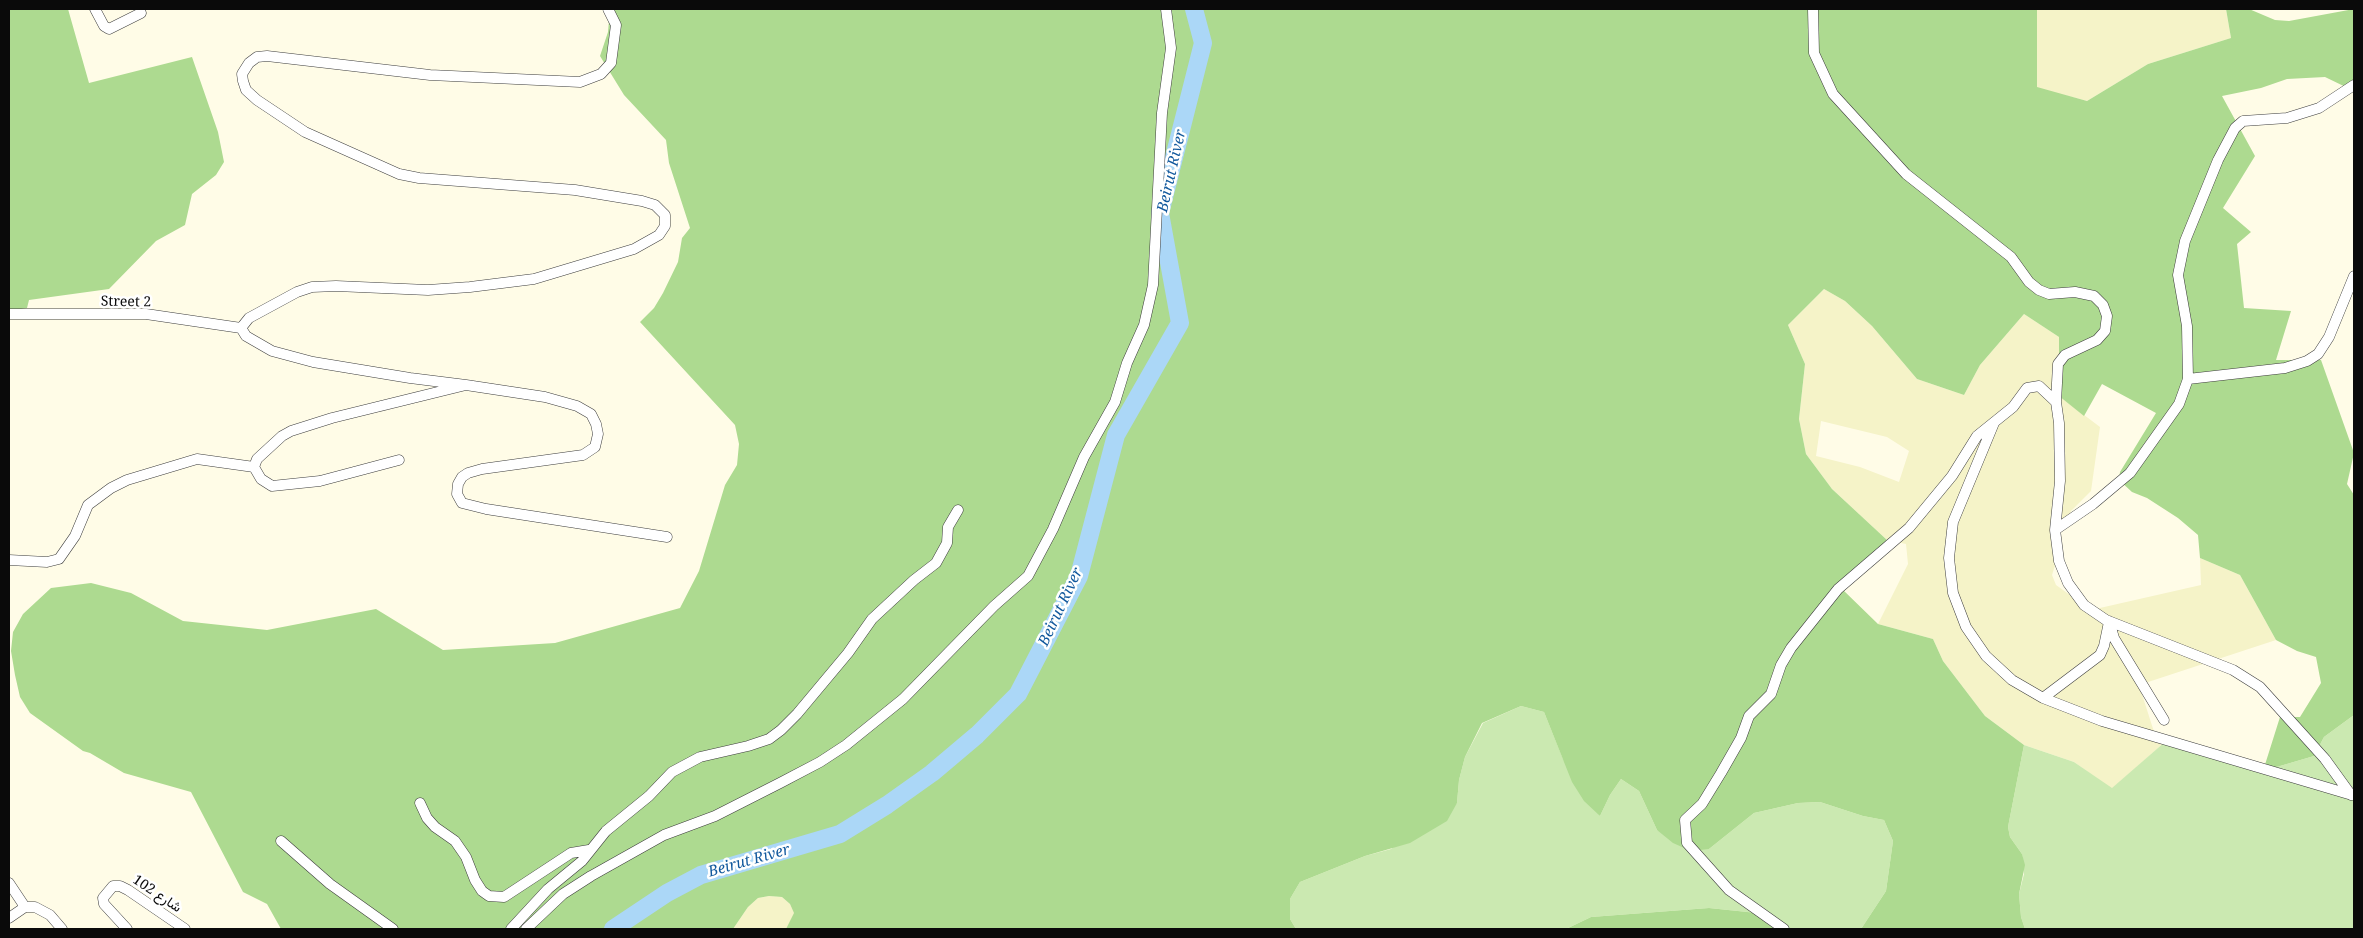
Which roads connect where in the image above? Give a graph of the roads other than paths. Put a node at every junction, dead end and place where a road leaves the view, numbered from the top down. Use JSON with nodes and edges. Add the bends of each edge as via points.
{"nodes":[{"id":1,"x":96,"y":9,"type":"edge"},
{"id":2,"x":608,"y":9,"type":"edge"},
{"id":3,"x":1166,"y":9,"type":"edge"},
{"id":4,"x":1813,"y":9,"type":"edge"},
{"id":5,"x":140,"y":13,"type":"dead end"},
{"id":6,"x":2354,"y":85,"type":"edge"},
{"id":7,"x":2354,"y":276,"type":"edge"},
{"id":8,"x":9,"y":314,"type":"edge"},
{"id":9,"x":241,"y":328,"type":"junction"},
{"id":10,"x":2188,"y":379,"type":"junction"},
{"id":11,"x":466,"y":385,"type":"junction"},
{"id":12,"x":2056,"y":402,"type":"junction"},
{"id":13,"x":1994,"y":422,"type":"junction"},
{"id":14,"x":398,"y":460,"type":"dead end"},
{"id":15,"x":254,"y":467,"type":"junction"},
{"id":16,"x":958,"y":510,"type":"dead end"},
{"id":17,"x":2055,"y":530,"type":"junction"},
{"id":18,"x":667,"y":537,"type":"dead end"},
{"id":19,"x":9,"y":560,"type":"edge"},
{"id":20,"x":2109,"y":622,"type":"junction"},
{"id":21,"x":2043,"y":698,"type":"junction"},
{"id":22,"x":2164,"y":720,"type":"dead end"},
{"id":23,"x":2353,"y":795,"type":"edge"},
{"id":24,"x":420,"y":803,"type":"dead end"},
{"id":25,"x":281,"y":841,"type":"dead end"},
{"id":26,"x":589,"y":850,"type":"junction"},
{"id":27,"x":9,"y":882,"type":"edge"},
{"id":28,"x":25,"y":907,"type":"junction"},
{"id":29,"x":9,"y":918,"type":"edge"},
{"id":30,"x":183,"y":928,"type":"edge"},
{"id":31,"x":62,"y":929,"type":"edge"},
{"id":32,"x":127,"y":929,"type":"edge"},
{"id":33,"x":393,"y":929,"type":"edge"},
{"id":34,"x":511,"y":929,"type":"edge"},
{"id":35,"x":526,"y":929,"type":"edge"},
{"id":36,"x":1784,"y":929,"type":"edge"}],
"edges":[{"from":1,"to":5,"type":"street","via":[[104,26],[109,29]]},
{"from":2,"to":9,"type":"street","via":[[616,25],[612,62],[601,74],[580,82],[430,75],[267,56],[257,57],[249,63],[242,74],[242,81],[256,100],[305,132],[399,174],[575,190],[642,201],[655,205],[665,215],[665,226],[659,236],[634,249],[534,279],[428,290],[312,287],[249,318]]},
{"from":3,"to":35,"type":"street","via":[[1171,48],[1162,113],[1153,284],[1144,326],[1127,362],[1115,402],[1084,457],[1053,529],[1028,576],[903,699],[846,745],[820,762],[715,816],[664,835],[590,876],[563,894]]},
{"from":4,"to":12,"type":"street","via":[[1814,53],[1833,94],[1906,174],[2011,257],[2039,290],[2050,294],[2086,294],[2104,305],[2107,324],[2098,340],[2065,355],[2058,364]]},
{"from":6,"to":10,"type":"street","via":[[2319,108],[2287,118],[2243,121],[2235,128],[2218,160],[2185,241],[2178,275],[2187,326]]},
{"from":7,"to":10,"type":"street","via":[[2329,337],[2318,354],[2307,361],[2285,368]]},
{"from":8,"to":9,"type":"street","name":"Street 2","via":[[146,314]]},
{"from":9,"to":11,"type":"street","via":[[246,336],[272,351],[304,360]]},
{"from":10,"to":17,"type":"street","via":[[2179,404],[2130,473]]},
{"from":11,"to":15,"type":"street","via":[[291,431],[256,460]]},
{"from":11,"to":18,"type":"street","via":[[545,397],[577,406],[591,414],[598,434],[595,447],[584,455],[468,473],[458,484],[457,494],[462,503]]},
{"from":12,"to":13,"type":"street","via":[[2042,387],[2031,386]]},
{"from":12,"to":17,"type":"street","via":[[2060,423],[2060,482]]},
{"from":13,"to":21,"type":"street","via":[[1953,522],[1949,558],[1953,593],[1966,626],[1986,656],[2012,680]]},
{"from":13,"to":36,"type":"street","via":[[1977,436],[1952,476],[1909,528],[1838,590],[1791,648],[1771,694],[1749,716],[1741,738],[1702,804],[1685,820],[1687,843],[1723,883]]},
{"from":14,"to":15,"type":"street","via":[[320,481],[272,486],[261,479]]},
{"from":15,"to":19,"type":"street","via":[[197,459],[127,480],[88,504],[76,536],[59,559],[47,562]]},
{"from":16,"to":26,"type":"street","via":[[948,527],[945,549],[936,563],[872,619],[848,653],[781,730],[769,739],[700,757],[682,765],[606,831]]},
{"from":17,"to":20,"type":"street","via":[[2059,561],[2068,583],[2084,605]]},
{"from":20,"to":21,"type":"street","via":[[2100,655]]},
{"from":20,"to":22,"type":"street","via":[[2114,638]]},
{"from":20,"to":23,"type":"street","via":[[2233,670],[2260,687]]},
{"from":21,"to":23,"type":"street","via":[[2111,724]]},
{"from":24,"to":26,"type":"street","via":[[426,818],[455,841],[475,880],[489,896],[504,897],[571,853]]},
{"from":25,"to":33,"type":"street","via":[[330,884]]},
{"from":26,"to":34,"type":"street","via":[[582,861],[548,889]]},
{"from":27,"to":28,"type":"street"},
{"from":28,"to":29,"type":"street"},
{"from":28,"to":31,"type":"street","via":[[41,909]]},
{"from":30,"to":32,"type":"street","name":"شارع 102","via":[[144,900],[120,886],[113,886],[102,898]]}]}
